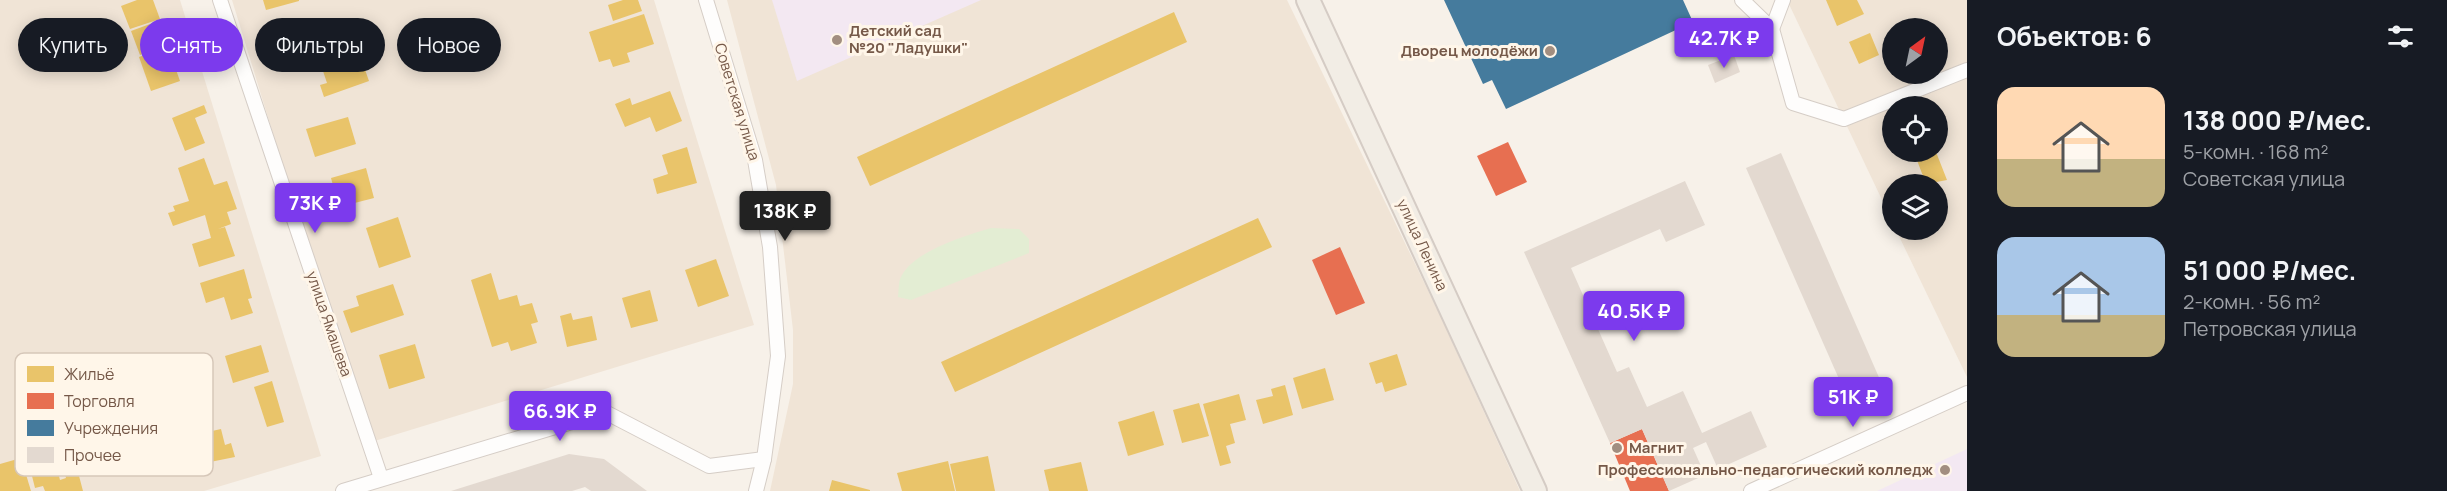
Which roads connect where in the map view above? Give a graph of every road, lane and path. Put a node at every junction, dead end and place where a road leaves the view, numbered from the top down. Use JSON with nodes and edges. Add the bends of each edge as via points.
{"nodes":[{"id":1,"x":220,"y":0,"type":"edge"},
{"id":2,"x":706,"y":0,"type":"edge"},
{"id":3,"x":1308,"y":0,"type":"edge"},
{"id":4,"x":1742,"y":0,"type":"edge"},
{"id":5,"x":1784,"y":0,"type":"edge"},
{"id":6,"x":1773,"y":29,"type":"junction"},
{"id":7,"x":1967,"y":70,"type":"edge"},
{"id":8,"x":1967,"y":393,"type":"edge"},
{"id":9,"x":764,"y":459,"type":"junction"},
{"id":10,"x":381,"y":478,"type":"junction"},
{"id":11,"x":343,"y":491,"type":"edge"},
{"id":12,"x":756,"y":491,"type":"edge"},
{"id":13,"x":1535,"y":491,"type":"edge"},
{"id":14,"x":1751,"y":491,"type":"edge"}],
"edges":[{"from":1,"to":10,"type":"street","name":"улица Ямашева"},
{"from":2,"to":9,"type":"street","name":"Советская улица","via":[[755,160],[770,247],[778,356]]},
{"from":3,"to":13,"type":"main road","name":"улица Ленина"},
{"from":4,"to":6,"type":"street"},
{"from":5,"to":6,"type":"street"},
{"from":6,"to":7,"type":"street","via":[[1793,103],[1844,119]]},
{"from":8,"to":14,"type":"street"},
{"from":9,"to":10,"type":"street","via":[[709,466],[605,412]]},
{"from":9,"to":12,"type":"street","name":"Советская улица"},
{"from":10,"to":11,"type":"street"}]}
